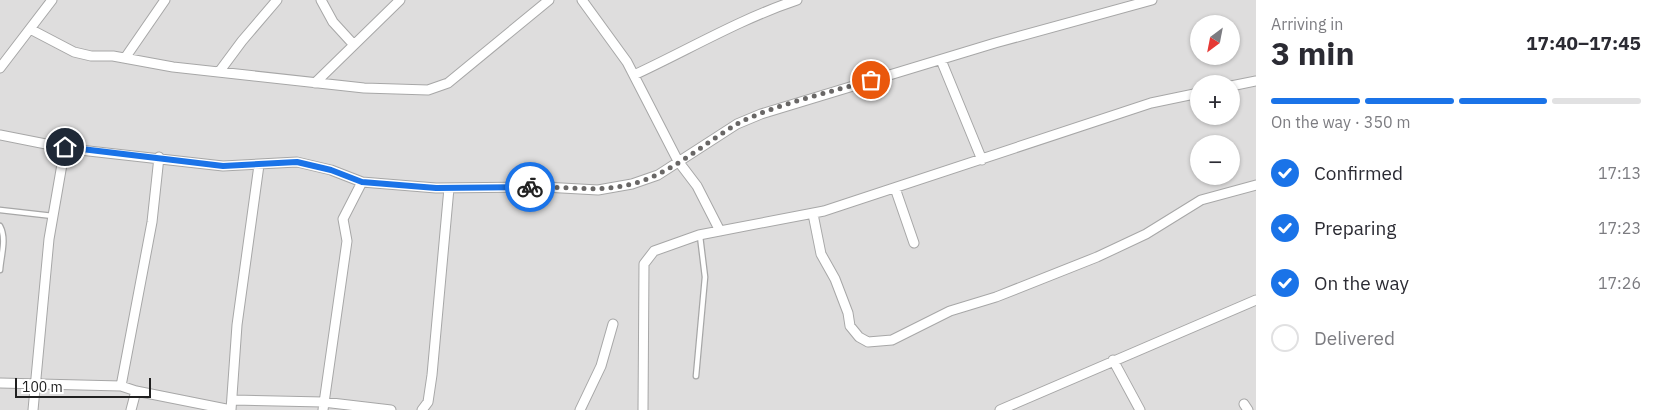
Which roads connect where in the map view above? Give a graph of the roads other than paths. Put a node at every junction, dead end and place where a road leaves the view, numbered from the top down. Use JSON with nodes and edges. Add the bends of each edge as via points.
{"nodes":[{"id":1,"x":52,"y":0,"type":"edge"},
{"id":2,"x":165,"y":0,"type":"edge"},
{"id":3,"x":278,"y":0,"type":"edge"},
{"id":4,"x":321,"y":0,"type":"edge"},
{"id":5,"x":400,"y":0,"type":"edge"},
{"id":6,"x":549,"y":0,"type":"edge"},
{"id":7,"x":582,"y":0,"type":"edge"},
{"id":8,"x":797,"y":0,"type":"edge"},
{"id":9,"x":1152,"y":0,"type":"edge"},
{"id":10,"x":1137,"y":2,"type":"edge"},
{"id":11,"x":30,"y":29,"type":"junction"},
{"id":12,"x":354,"y":45,"type":"junction"},
{"id":13,"x":125,"y":58,"type":"junction"},
{"id":14,"x":941,"y":60,"type":"junction"},
{"id":15,"x":0,"y":68,"type":"edge"},
{"id":16,"x":219,"y":72,"type":"junction"},
{"id":17,"x":634,"y":75,"type":"junction"},
{"id":18,"x":316,"y":83,"type":"junction"},
{"id":19,"x":1255,"y":83,"type":"edge"},
{"id":20,"x":1240,"y":85,"type":"edge"},
{"id":21,"x":1190,"y":95,"type":"edge"},
{"id":22,"x":0,"y":135,"type":"edge"},
{"id":23,"x":65,"y":147,"type":"junction"},
{"id":24,"x":159,"y":157,"type":"junction"},
{"id":25,"x":982,"y":160,"type":"junction"},
{"id":26,"x":678,"y":161,"type":"junction"},
{"id":27,"x":258,"y":164,"type":"junction"},
{"id":28,"x":362,"y":182,"type":"junction"},
{"id":29,"x":1256,"y":185,"type":"edge"},
{"id":30,"x":449,"y":188,"type":"junction"},
{"id":31,"x":894,"y":188,"type":"junction"},
{"id":32,"x":0,"y":210,"type":"edge"},
{"id":33,"x":813,"y":214,"type":"junction"},
{"id":34,"x":53,"y":216,"type":"junction"},
{"id":35,"x":0,"y":226,"type":"edge"},
{"id":36,"x":720,"y":231,"type":"junction"},
{"id":37,"x":700,"y":235,"type":"junction"},
{"id":38,"x":914,"y":243,"type":"dead end"},
{"id":39,"x":0,"y":270,"type":"edge"},
{"id":40,"x":1256,"y":300,"type":"edge"},
{"id":41,"x":612,"y":324,"type":"dead end"},
{"id":42,"x":1114,"y":360,"type":"junction"},
{"id":43,"x":696,"y":376,"type":"dead end"},
{"id":44,"x":0,"y":383,"type":"edge"},
{"id":45,"x":35,"y":384,"type":"junction"},
{"id":46,"x":121,"y":386,"type":"junction"},
{"id":47,"x":136,"y":391,"type":"junction"},
{"id":48,"x":233,"y":400,"type":"junction"},
{"id":49,"x":323,"y":406,"type":"edge"},
{"id":50,"x":33,"y":410,"type":"edge"},
{"id":51,"x":131,"y":410,"type":"edge"},
{"id":52,"x":391,"y":410,"type":"edge"},
{"id":53,"x":422,"y":410,"type":"edge"},
{"id":54,"x":580,"y":410,"type":"edge"},
{"id":55,"x":643,"y":410,"type":"edge"},
{"id":56,"x":1000,"y":410,"type":"edge"},
{"id":57,"x":1140,"y":410,"type":"edge"}],
"edges":[{"from":1,"to":11,"type":"street"},
{"from":2,"to":13,"type":"street"},
{"from":3,"to":16,"type":"street"},
{"from":4,"to":12,"type":"street","via":[[333,22]]},
{"from":5,"to":12,"type":"street"},
{"from":6,"to":18,"type":"street","via":[[473,64],[428,90]]},
{"from":7,"to":17,"type":"street"},
{"from":8,"to":17,"type":"street","via":[[756,14]]},
{"from":9,"to":10,"type":"street"},
{"from":10,"to":14,"type":"street"},
{"from":11,"to":13,"type":"street","via":[[74,52]]},
{"from":11,"to":15,"type":"street"},
{"from":12,"to":18,"type":"street"},
{"from":13,"to":16,"type":"street"},
{"from":14,"to":25,"type":"street"},
{"from":14,"to":26,"type":"street","via":[[761,114],[737,124]]},
{"from":16,"to":18,"type":"street"},
{"from":17,"to":26,"type":"street"},
{"from":19,"to":20,"type":"street"},
{"from":21,"to":25,"type":"street","via":[[1151,103]]},
{"from":22,"to":23,"type":"street"},
{"from":23,"to":24,"type":"street"},
{"from":23,"to":34,"type":"street"},
{"from":24,"to":27,"type":"street","via":[[223,166]]},
{"from":24,"to":46,"type":"street","via":[[152,222]]},
{"from":25,"to":31,"type":"street"},
{"from":26,"to":30,"type":"street","via":[[658,175],[598,190]]},
{"from":26,"to":36,"type":"street","via":[[697,186]]},
{"from":27,"to":28,"type":"street","via":[[297,162]]},
{"from":27,"to":48,"type":"street","via":[[237,325]]},
{"from":28,"to":30,"type":"street"},
{"from":28,"to":49,"type":"street","via":[[343,219],[346,241]]},
{"from":29,"to":33,"type":"street","via":[[1201,200],[1146,234],[1097,257],[996,297],[950,311],[892,340],[868,342],[850,326],[835,279],[821,254]]},
{"from":30,"to":53,"type":"street","via":[[432,374],[428,402]]},
{"from":31,"to":33,"type":"street"},
{"from":31,"to":38,"type":"street"},
{"from":32,"to":34,"type":"lane"},
{"from":33,"to":36,"type":"street"},
{"from":34,"to":45,"type":"street"},
{"from":35,"to":39,"type":"lane","via":[[4,232]]},
{"from":36,"to":37,"type":"street"},
{"from":37,"to":43,"type":"lane","via":[[705,277]]},
{"from":37,"to":55,"type":"street","via":[[654,251],[644,264]]},
{"from":40,"to":42,"type":"street"},
{"from":41,"to":54,"type":"street","via":[[601,366]]},
{"from":42,"to":56,"type":"street"},
{"from":42,"to":57,"type":"street"},
{"from":44,"to":45,"type":"street"},
{"from":45,"to":46,"type":"street"},
{"from":45,"to":50,"type":"street"},
{"from":46,"to":47,"type":"street"},
{"from":47,"to":48,"type":"street","via":[[231,410]]},
{"from":47,"to":51,"type":"street"},
{"from":48,"to":49,"type":"street"},
{"from":49,"to":52,"type":"street"}]}
